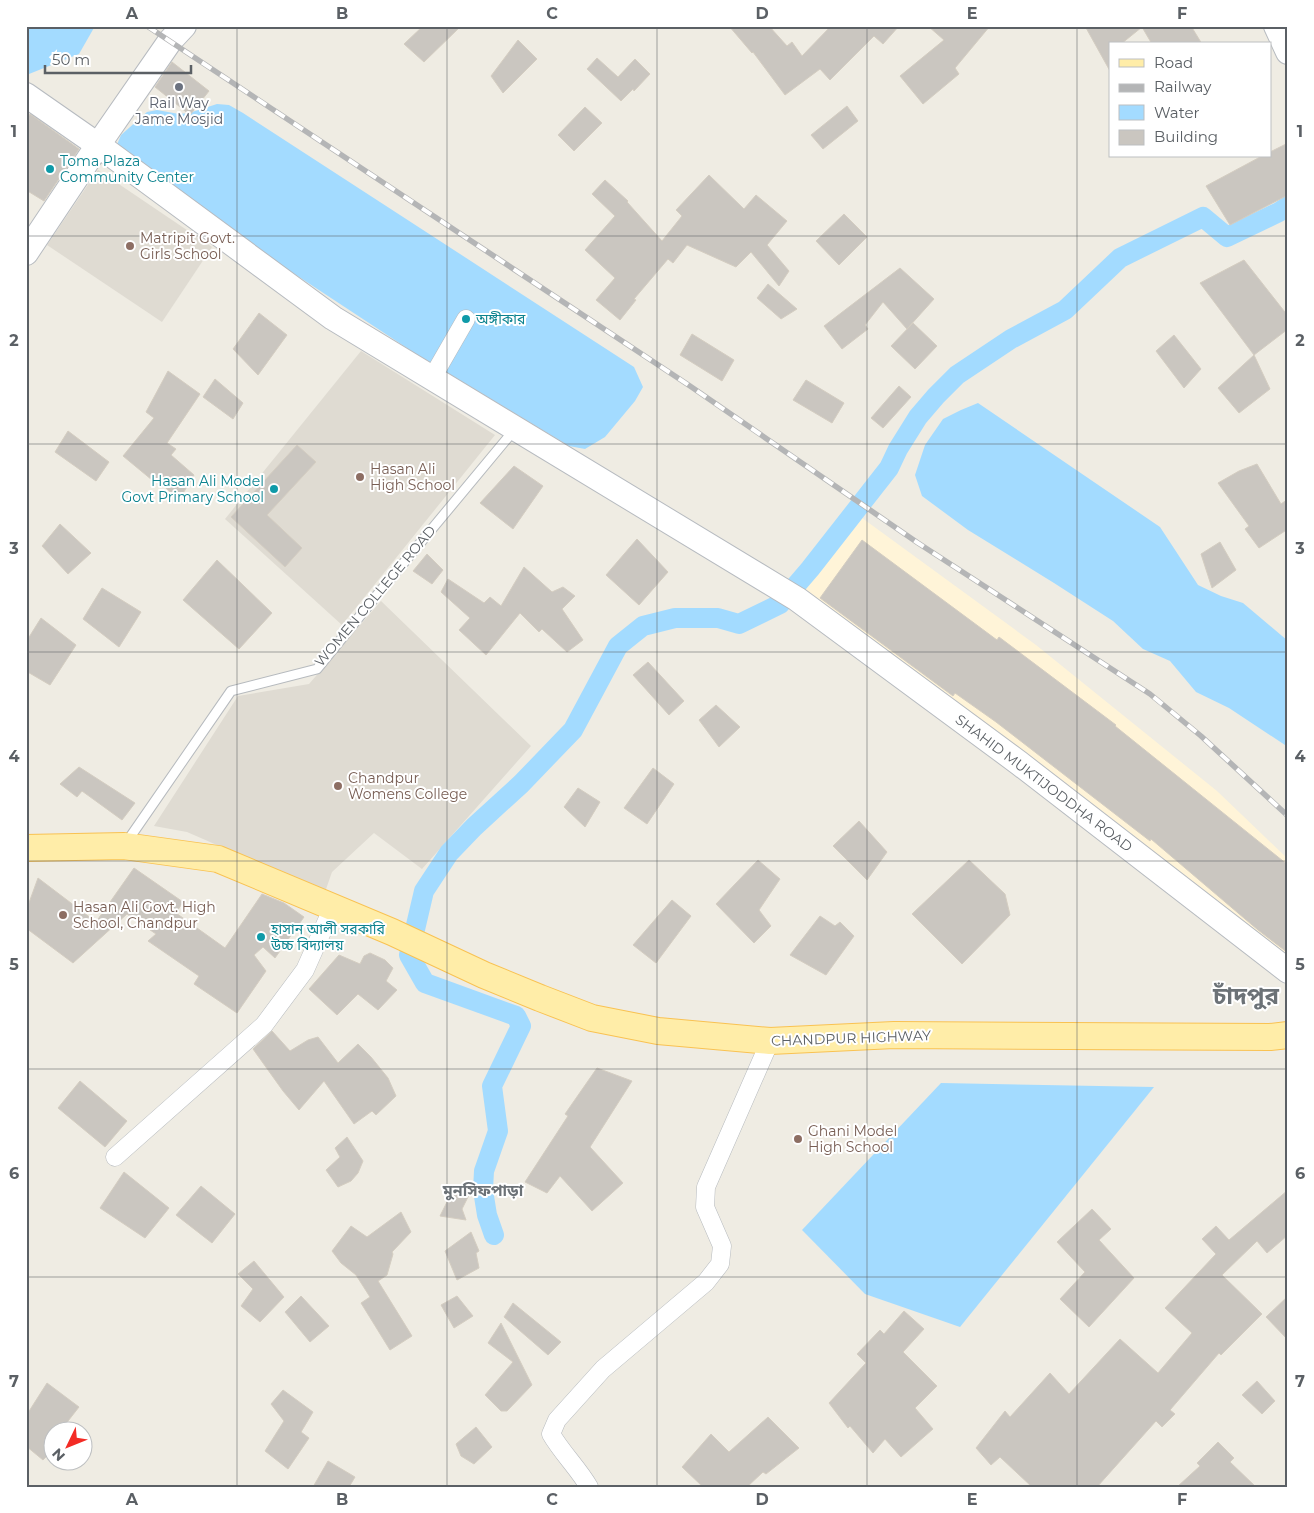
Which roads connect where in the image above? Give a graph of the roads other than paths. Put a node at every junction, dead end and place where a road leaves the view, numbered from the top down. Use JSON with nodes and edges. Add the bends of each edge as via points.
{"nodes":[{"id":1,"x":184,"y":26,"type":"edge"},
{"id":2,"x":1276,"y":26,"type":"edge"},
{"id":3,"x":1288,"y":52,"type":"edge"},
{"id":4,"x":26,"y":95,"type":"edge"},
{"id":5,"x":98,"y":145,"type":"junction"},
{"id":6,"x":26,"y":253,"type":"edge"},
{"id":7,"x":466,"y":319,"type":"dead end"},
{"id":8,"x":432,"y":378,"type":"junction"},
{"id":9,"x":515,"y":429,"type":"junction"},
{"id":10,"x":124,"y":846,"type":"junction"},
{"id":11,"x":26,"y":848,"type":"edge"},
{"id":12,"x":333,"y":907,"type":"junction"},
{"id":13,"x":1288,"y":970,"type":"edge"},
{"id":14,"x":1288,"y":1035,"type":"edge"},
{"id":15,"x":770,"y":1041,"type":"junction"},
{"id":16,"x":114,"y":1157,"type":"dead end"},
{"id":17,"x":589,"y":1487,"type":"edge"}],
"edges":[{"from":1,"to":5,"type":"street","via":[[170,41]]},
{"from":2,"to":3,"type":"street"},
{"from":4,"to":5,"type":"street","name":"SHAHID MUKTIJODDHA ROAD"},
{"from":5,"to":6,"type":"street"},
{"from":5,"to":8,"type":"street","name":"SHAHID MUKTIJODDHA ROAD","via":[[333,318]]},
{"from":7,"to":8,"type":"street"},
{"from":8,"to":9,"type":"street","name":"SHAHID MUKTIJODDHA ROAD"},
{"from":9,"to":10,"type":"lane","name":"WOMEN COLLEGE ROAD","via":[[317,669],[231,691]]},
{"from":9,"to":13,"type":"street","name":"SHAHID MUKTIJODDHA ROAD","via":[[797,600],[1019,763]]},
{"from":10,"to":11,"type":"main road","name":"CHANDPUR HIGHWAY"},
{"from":10,"to":12,"type":"main road","name":"CHANDPUR HIGHWAY","via":[[218,859]]},
{"from":12,"to":15,"type":"main road","name":"CHANDPUR HIGHWAY","via":[[484,975],[592,1018],[658,1030]]},
{"from":12,"to":16,"type":"street","via":[[305,970],[264,1025]]},
{"from":14,"to":15,"type":"main road","name":"CHANDPUR HIGHWAY","via":[[894,1035]]},
{"from":15,"to":17,"type":"street","via":[[706,1187],[705,1207],[722,1246],[720,1264],[706,1282],[604,1369],[557,1420],[551,1434]]}]}
